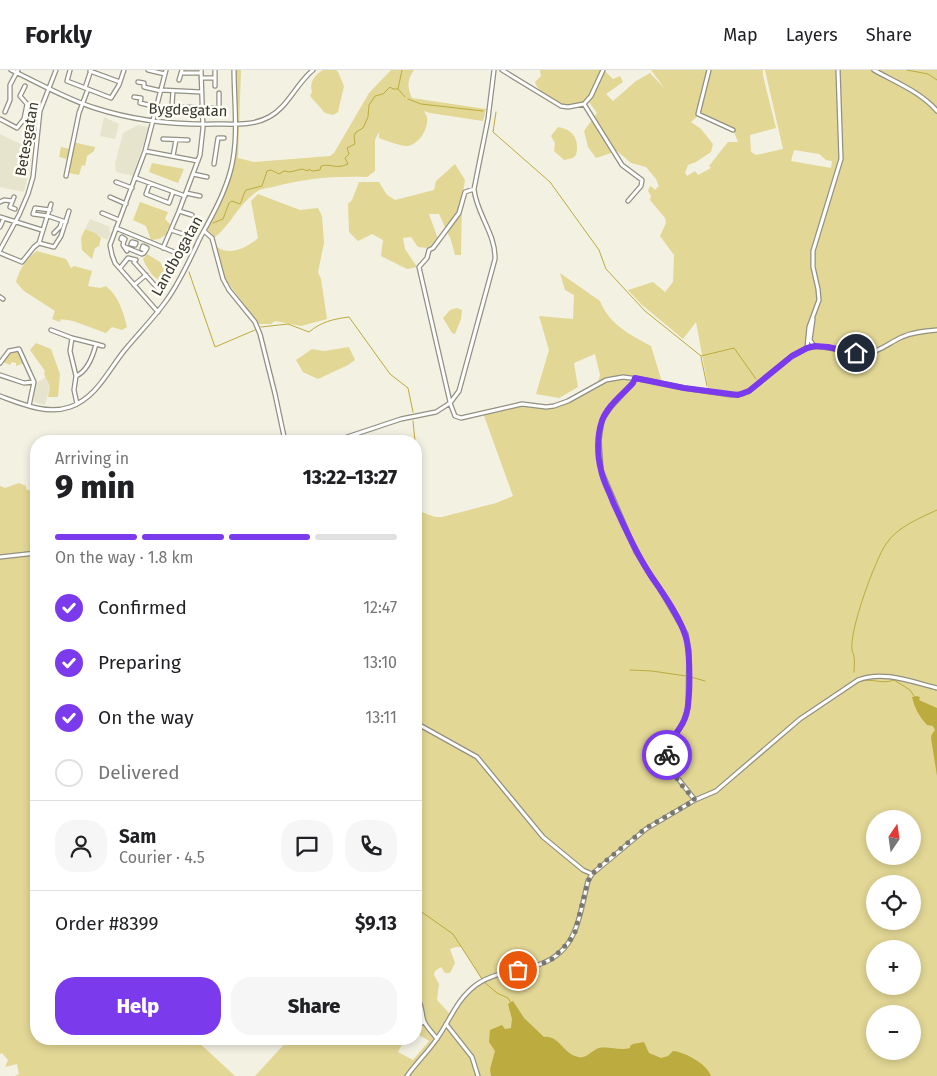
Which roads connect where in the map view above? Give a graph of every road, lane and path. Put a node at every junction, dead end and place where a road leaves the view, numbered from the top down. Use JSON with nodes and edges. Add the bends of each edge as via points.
{"nodes":[{"id":1,"x":12,"y":70,"type":"edge"},
{"id":2,"x":56,"y":70,"type":"edge"},
{"id":3,"x":70,"y":70,"type":"edge"},
{"id":4,"x":124,"y":70,"type":"edge"},
{"id":5,"x":148,"y":70,"type":"edge"},
{"id":6,"x":215,"y":70,"type":"edge"},
{"id":7,"x":234,"y":70,"type":"edge"},
{"id":8,"x":313,"y":70,"type":"edge"},
{"id":9,"x":494,"y":70,"type":"edge"},
{"id":10,"x":502,"y":70,"type":"edge"},
{"id":11,"x":603,"y":70,"type":"edge"},
{"id":12,"x":709,"y":70,"type":"edge"},
{"id":13,"x":838,"y":70,"type":"edge"},
{"id":14,"x":874,"y":70,"type":"edge"},
{"id":15,"x":17,"y":71,"type":"edge"},
{"id":16,"x":90,"y":71,"type":"edge"},
{"id":17,"x":181,"y":71,"type":"edge"},
{"id":18,"x":200,"y":71,"type":"edge"},
{"id":19,"x":165,"y":72,"type":"edge"},
{"id":20,"x":200,"y":78,"type":"junction"},
{"id":21,"x":215,"y":78,"type":"junction"},
{"id":22,"x":179,"y":80,"type":"dead end"},
{"id":23,"x":120,"y":82,"type":"junction"},
{"id":24,"x":138,"y":82,"type":"dead end"},
{"id":25,"x":25,"y":86,"type":"dead end"},
{"id":26,"x":215,"y":86,"type":"dead end"},
{"id":27,"x":50,"y":89,"type":"junction"},
{"id":28,"x":86,"y":89,"type":"junction"},
{"id":29,"x":161,"y":90,"type":"junction"},
{"id":30,"x":173,"y":91,"type":"junction"},
{"id":31,"x":200,"y":92,"type":"junction"},
{"id":32,"x":219,"y":92,"type":"dead end"},
{"id":33,"x":134,"y":96,"type":"dead end"},
{"id":34,"x":82,"y":104,"type":"junction"},
{"id":35,"x":584,"y":104,"type":"junction"},
{"id":36,"x":157,"y":107,"type":"junction"},
{"id":37,"x":201,"y":108,"type":"junction"},
{"id":38,"x":937,"y":111,"type":"edge"},
{"id":39,"x":5,"y":112,"type":"dead end"},
{"id":40,"x":0,"y":119,"type":"edge"},
{"id":41,"x":153,"y":122,"type":"junction"},
{"id":42,"x":202,"y":124,"type":"junction"},
{"id":43,"x":235,"y":124,"type":"junction"},
{"id":44,"x":733,"y":130,"type":"dead end"},
{"id":45,"x":224,"y":138,"type":"dead end"},
{"id":46,"x":163,"y":139,"type":"dead end"},
{"id":47,"x":176,"y":139,"type":"junction"},
{"id":48,"x":188,"y":140,"type":"dead end"},
{"id":49,"x":145,"y":151,"type":"junction"},
{"id":50,"x":173,"y":156,"type":"junction"},
{"id":51,"x":198,"y":161,"type":"junction"},
{"id":52,"x":214,"y":164,"type":"dead end"},
{"id":53,"x":193,"y":174,"type":"junction"},
{"id":54,"x":66,"y":176,"type":"dead end"},
{"id":55,"x":207,"y":177,"type":"dead end"},
{"id":56,"x":136,"y":178,"type":"junction"},
{"id":57,"x":116,"y":182,"type":"dead end"},
{"id":58,"x":150,"y":183,"type":"junction"},
{"id":59,"x":132,"y":188,"type":"junction"},
{"id":60,"x":474,"y":189,"type":"junction"},
{"id":61,"x":173,"y":192,"type":"junction"},
{"id":62,"x":186,"y":194,"type":"junction"},
{"id":63,"x":200,"y":196,"type":"dead end"},
{"id":64,"x":110,"y":197,"type":"dead end"},
{"id":65,"x":628,"y":201,"type":"dead end"},
{"id":66,"x":0,"y":202,"type":"edge"},
{"id":67,"x":51,"y":204,"type":"dead end"},
{"id":68,"x":126,"y":204,"type":"junction"},
{"id":69,"x":15,"y":209,"type":"dead end"},
{"id":70,"x":50,"y":210,"type":"junction"},
{"id":71,"x":69,"y":211,"type":"dead end"},
{"id":72,"x":179,"y":211,"type":"junction"},
{"id":73,"x":102,"y":213,"type":"dead end"},
{"id":74,"x":48,"y":216,"type":"junction"},
{"id":75,"x":192,"y":216,"type":"dead end"},
{"id":76,"x":2,"y":217,"type":"edge"},
{"id":77,"x":119,"y":220,"type":"junction"},
{"id":78,"x":64,"y":222,"type":"junction"},
{"id":79,"x":15,"y":223,"type":"junction"},
{"id":80,"x":0,"y":227,"type":"edge"},
{"id":81,"x":116,"y":228,"type":"junction"},
{"id":82,"x":42,"y":230,"type":"dead end"},
{"id":83,"x":172,"y":230,"type":"junction"},
{"id":84,"x":204,"y":231,"type":"junction"},
{"id":85,"x":54,"y":233,"type":"dead end"},
{"id":86,"x":183,"y":234,"type":"dead end"},
{"id":87,"x":124,"y":241,"type":"dead end"},
{"id":88,"x":40,"y":243,"type":"junction"},
{"id":89,"x":135,"y":245,"type":"dead end"},
{"id":90,"x":125,"y":247,"type":"junction"},
{"id":91,"x":163,"y":248,"type":"junction"},
{"id":92,"x":133,"y":250,"type":"junction"},
{"id":93,"x":146,"y":250,"type":"dead end"},
{"id":94,"x":0,"y":251,"type":"edge"},
{"id":95,"x":127,"y":251,"type":"dead end"},
{"id":96,"x":174,"y":252,"type":"dead end"},
{"id":97,"x":120,"y":268,"type":"junction"},
{"id":98,"x":146,"y":275,"type":"junction"},
{"id":99,"x":134,"y":284,"type":"junction"},
{"id":100,"x":159,"y":290,"type":"dead end"},
{"id":101,"x":158,"y":312,"type":"junction"},
{"id":102,"x":813,"y":316,"type":"junction"},
{"id":103,"x":52,"y":330,"type":"dead end"},
{"id":104,"x":937,"y":330,"type":"edge"},
{"id":105,"x":72,"y":338,"type":"junction"},
{"id":106,"x":96,"y":344,"type":"junction"},
{"id":107,"x":103,"y":346,"type":"dead end"},
{"id":108,"x":815,"y":346,"type":"junction"},
{"id":109,"x":807,"y":348,"type":"junction"},
{"id":110,"x":0,"y":363,"type":"edge"},
{"id":111,"x":0,"y":375,"type":"edge"},
{"id":112,"x":76,"y":376,"type":"junction"},
{"id":113,"x":635,"y":378,"type":"junction"},
{"id":114,"x":34,"y":382,"type":"junction"},
{"id":115,"x":0,"y":396,"type":"edge"},
{"id":116,"x":450,"y":403,"type":"junction"},
{"id":117,"x":77,"y":404,"type":"junction"},
{"id":118,"x":29,"y":406,"type":"junction"},
{"id":119,"x":284,"y":435,"type":"edge"},
{"id":120,"x":354,"y":435,"type":"edge"},
{"id":121,"x":30,"y":554,"type":"edge"},
{"id":122,"x":0,"y":557,"type":"edge"},
{"id":123,"x":937,"y":688,"type":"edge"},
{"id":124,"x":422,"y":726,"type":"edge"},
{"id":125,"x":695,"y":800,"type":"junction"},
{"id":126,"x":592,"y":874,"type":"junction"},
{"id":127,"x":422,"y":1008,"type":"edge"},
{"id":128,"x":424,"y":1021,"type":"joint"},
{"id":129,"x":446,"y":1024,"type":"junction"},
{"id":130,"x":437,"y":1039,"type":"junction"},
{"id":131,"x":407,"y":1076,"type":"edge"},
{"id":132,"x":478,"y":1076,"type":"edge"}],
"edges":[{"from":1,"to":15,"type":"street","name":"Bygdegatan"},
{"from":2,"to":27,"type":"street","name":"Betesgatan"},
{"from":3,"to":28,"type":"street","via":[[67,81]]},
{"from":4,"to":23,"type":"street"},
{"from":5,"to":19,"type":"street"},
{"from":6,"to":21,"type":"street"},
{"from":7,"to":43,"type":"street","name":"Landbogatan"},
{"from":8,"to":43,"type":"street","name":"Bygdegatan","via":[[272,115],[254,122]]},
{"from":9,"to":60,"type":"street"},
{"from":10,"to":35,"type":"street","via":[[561,106]]},
{"from":11,"to":35,"type":"street"},
{"from":12,"to":44,"type":"street","via":[[698,114]]},
{"from":13,"to":102,"type":"street","via":[[841,159],[813,251],[819,296]]},
{"from":14,"to":38,"type":"street","via":[[919,95]]},
{"from":15,"to":27,"type":"street","name":"Bygdegatan"},
{"from":15,"to":39,"type":"street","via":[[10,85],[10,100]]},
{"from":16,"to":23,"type":"street"},
{"from":16,"to":28,"type":"street"},
{"from":17,"to":18,"type":"street"},
{"from":17,"to":22,"type":"street"},
{"from":18,"to":20,"type":"street"},
{"from":19,"to":29,"type":"street"},
{"from":20,"to":21,"type":"street"},
{"from":20,"to":31,"type":"street"},
{"from":21,"to":26,"type":"street"},
{"from":23,"to":28,"type":"street","via":[[111,98]]},
{"from":24,"to":29,"type":"street","via":[[144,83],[144,87]]},
{"from":25,"to":40,"type":"street","via":[[20,96],[27,104],[24,119],[17,128]]},
{"from":27,"to":34,"type":"street","name":"Bygdegatan"},
{"from":27,"to":79,"type":"street","name":"Betesgatan","via":[[38,120],[33,177]]},
{"from":28,"to":34,"type":"street"},
{"from":29,"to":30,"type":"street"},
{"from":29,"to":36,"type":"street"},
{"from":30,"to":31,"type":"street"},
{"from":30,"to":37,"type":"street","via":[[174,106]]},
{"from":31,"to":37,"type":"street"},
{"from":32,"to":37,"type":"street","via":[[219,109]]},
{"from":33,"to":36,"type":"street","via":[[141,98],[140,103]]},
{"from":34,"to":41,"type":"street","name":"Bygdegatan"},
{"from":34,"to":54,"type":"street"},
{"from":35,"to":65,"type":"street","via":[[622,165],[642,180]]},
{"from":36,"to":41,"type":"street"},
{"from":37,"to":42,"type":"street"},
{"from":41,"to":42,"type":"street","name":"Bygdegatan"},
{"from":41,"to":49,"type":"street"},
{"from":42,"to":43,"type":"street","name":"Bygdegatan"},
{"from":42,"to":51,"type":"street"},
{"from":43,"to":84,"type":"street","name":"Landbogatan","via":[[231,168]]},
{"from":45,"to":52,"type":"street","via":[[218,138]]},
{"from":46,"to":47,"type":"street"},
{"from":47,"to":48,"type":"street"},
{"from":47,"to":50,"type":"street"},
{"from":49,"to":50,"type":"street"},
{"from":49,"to":56,"type":"street"},
{"from":50,"to":51,"type":"street"},
{"from":51,"to":53,"type":"street"},
{"from":53,"to":55,"type":"street"},
{"from":53,"to":62,"type":"street"},
{"from":56,"to":58,"type":"street"},
{"from":56,"to":59,"type":"street"},
{"from":57,"to":59,"type":"street"},
{"from":58,"to":61,"type":"street"},
{"from":58,"to":61,"type":"street","via":[[146,194],[161,200],[169,203]]},
{"from":59,"to":68,"type":"street"},
{"from":60,"to":116,"type":"street","via":[[494,247],[494,262],[461,386]]},
{"from":60,"to":116,"type":"street","via":[[465,192],[459,213],[419,267]]},
{"from":61,"to":62,"type":"street"},
{"from":62,"to":63,"type":"street"},
{"from":62,"to":72,"type":"street"},
{"from":64,"to":68,"type":"street"},
{"from":66,"to":69,"type":"street","via":[[13,199],[10,207]]},
{"from":67,"to":70,"type":"street"},
{"from":68,"to":77,"type":"street"},
{"from":70,"to":74,"type":"street"},
{"from":70,"to":74,"type":"street","via":[[34,208],[33,214]]},
{"from":71,"to":78,"type":"street"},
{"from":72,"to":75,"type":"street"},
{"from":72,"to":83,"type":"street"},
{"from":73,"to":77,"type":"street"},
{"from":74,"to":78,"type":"street"},
{"from":74,"to":88,"type":"street"},
{"from":76,"to":79,"type":"street"},
{"from":76,"to":80,"type":"street"},
{"from":77,"to":81,"type":"street"},
{"from":78,"to":85,"type":"street"},
{"from":78,"to":88,"type":"street","via":[[54,247]]},
{"from":79,"to":82,"type":"street"},
{"from":79,"to":94,"type":"street","name":"Betesgatan"},
{"from":81,"to":91,"type":"street"},
{"from":81,"to":97,"type":"street","via":[[110,249]]},
{"from":83,"to":86,"type":"street"},
{"from":83,"to":91,"type":"street"},
{"from":84,"to":101,"type":"street","name":"Landbogatan"},
{"from":84,"to":119,"type":"street","via":[[212,238],[226,285],[260,334]]},
{"from":87,"to":90,"type":"street"},
{"from":88,"to":94,"type":"street","via":[[22,262]]},
{"from":89,"to":92,"type":"street"},
{"from":90,"to":92,"type":"street"},
{"from":90,"to":95,"type":"street"},
{"from":91,"to":96,"type":"street"},
{"from":92,"to":93,"type":"street","via":[[143,254]]},
{"from":97,"to":98,"type":"street","via":[[128,258],[135,261]]},
{"from":97,"to":99,"type":"street"},
{"from":98,"to":99,"type":"street"},
{"from":98,"to":100,"type":"street"},
{"from":99,"to":101,"type":"street"},
{"from":101,"to":117,"type":"street","name":"Landbogatan","via":[[91,394]]},
{"from":102,"to":108,"type":"street","via":[[810,335]]},
{"from":102,"to":109,"type":"street"},
{"from":103,"to":105,"type":"street"},
{"from":104,"to":108,"type":"street","via":[[909,334],[866,353]]},
{"from":105,"to":106,"type":"street"},
{"from":105,"to":112,"type":"street","via":[[70,351]]},
{"from":106,"to":107,"type":"street"},
{"from":106,"to":112,"type":"street","via":[[89,362]]},
{"from":108,"to":109,"type":"street"},
{"from":109,"to":113,"type":"street","via":[[792,356],[749,391],[738,395]]},
{"from":110,"to":114,"type":"street","via":[[9,351],[19,349]]},
{"from":111,"to":114,"type":"street","via":[[24,383]]},
{"from":112,"to":117,"type":"street"},
{"from":113,"to":116,"type":"street","via":[[606,380],[564,404],[550,407],[522,404],[461,418],[455,416]]},
{"from":113,"to":125,"type":"street","via":[[602,420],[599,440],[601,470],[636,552],[686,634],[689,651],[687,712],[668,744],[667,756],[676,776]]},
{"from":114,"to":118,"type":"street"},
{"from":115,"to":118,"type":"street","name":"Landbogatan"},
{"from":116,"to":120,"type":"street","via":[[430,414],[401,419]]},
{"from":117,"to":118,"type":"street","name":"Landbogatan","via":[[58,410]]},
{"from":121,"to":122,"type":"street"},
{"from":123,"to":125,"type":"street","via":[[884,676],[858,680],[800,719],[716,791]]},
{"from":124,"to":126,"type":"street","via":[[477,757],[543,838]]},
{"from":125,"to":126,"type":"street","via":[[646,828]]},
{"from":126,"to":129,"type":"street","via":[[575,932],[558,954],[544,964],[498,974],[478,984],[461,999]]},
{"from":127,"to":128,"type":"street"},
{"from":128,"to":130,"type":"street"},
{"from":129,"to":130,"type":"street"},
{"from":129,"to":132,"type":"street","via":[[472,1057]]},
{"from":130,"to":131,"type":"street"}]}
